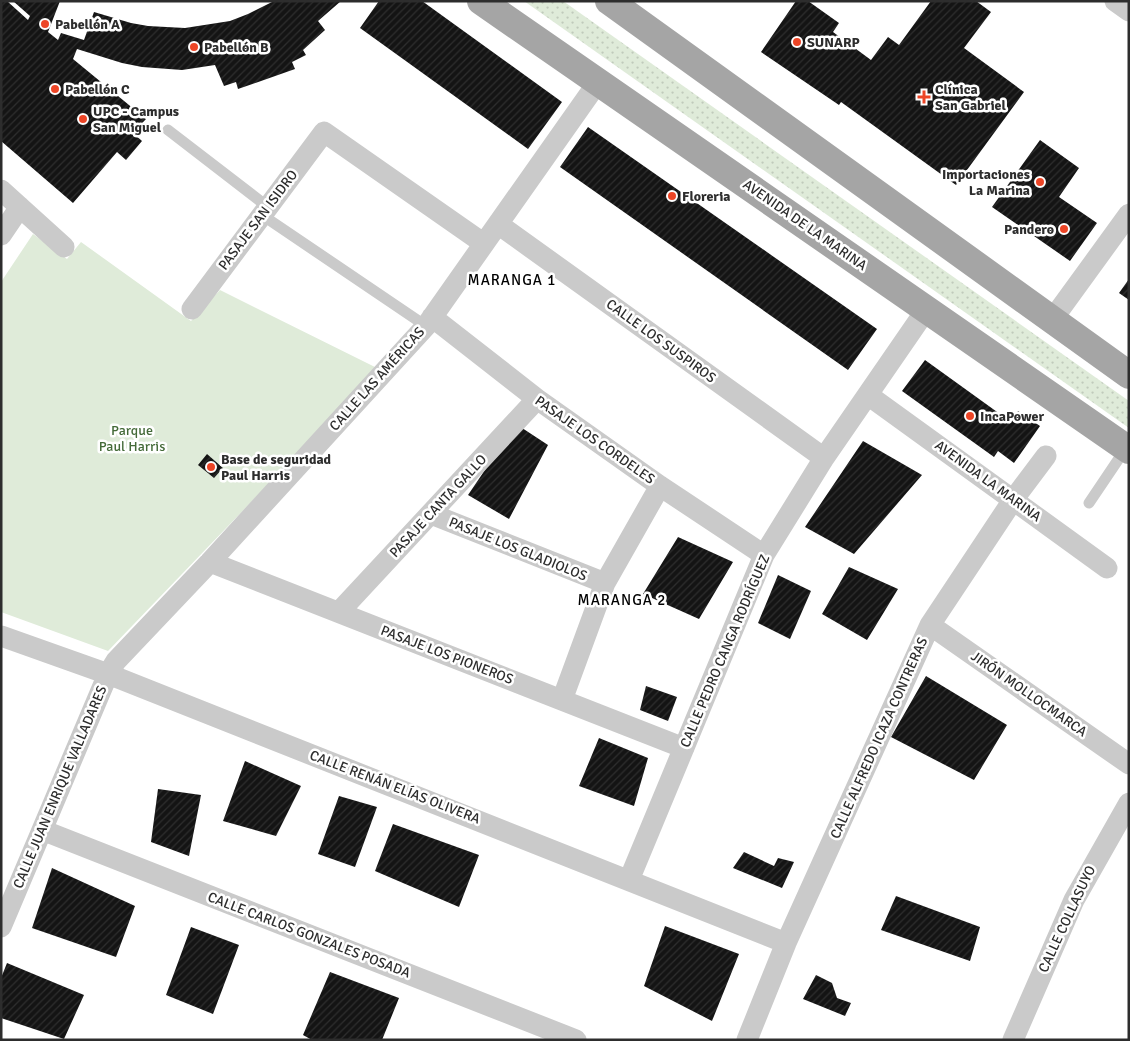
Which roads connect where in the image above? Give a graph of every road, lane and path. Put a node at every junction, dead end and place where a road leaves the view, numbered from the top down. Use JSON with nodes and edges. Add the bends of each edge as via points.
{"nodes":[{"id":1,"x":481,"y":1,"type":"edge"},
{"id":2,"x":609,"y":1,"type":"edge"},
{"id":3,"x":1115,"y":1,"type":"edge"},
{"id":4,"x":1129,"y":11,"type":"edge"},
{"id":5,"x":598,"y":82,"type":"junction"},
{"id":6,"x":168,"y":130,"type":"dead end"},
{"id":7,"x":1,"y":190,"type":"edge"},
{"id":8,"x":20,"y":207,"type":"junction"},
{"id":9,"x":265,"y":211,"type":"junction"},
{"id":10,"x":1129,"y":214,"type":"edge"},
{"id":11,"x":498,"y":224,"type":"junction"},
{"id":12,"x":1,"y":235,"type":"edge"},
{"id":13,"x":484,"y":243,"type":"junction"},
{"id":14,"x":64,"y":247,"type":"dead end"},
{"id":15,"x":192,"y":309,"type":"dead end"},
{"id":16,"x":926,"y":310,"type":"junction"},
{"id":17,"x":1052,"y":320,"type":"junction"},
{"id":18,"x":429,"y":322,"type":"junction"},
{"id":19,"x":1129,"y":375,"type":"edge"},
{"id":20,"x":868,"y":395,"type":"junction"},
{"id":21,"x":536,"y":399,"type":"junction"},
{"id":22,"x":1127,"y":449,"type":"edge"},
{"id":23,"x":1046,"y":456,"type":"dead end"},
{"id":24,"x":824,"y":458,"type":"junction"},
{"id":25,"x":660,"y":486,"type":"junction"},
{"id":26,"x":1014,"y":500,"type":"junction"},
{"id":27,"x":1089,"y":503,"type":"dead end"},
{"id":28,"x":431,"y":514,"type":"junction"},
{"id":29,"x":764,"y":555,"type":"junction"},
{"id":30,"x":210,"y":562,"type":"junction"},
{"id":31,"x":1107,"y":568,"type":"dead end"},
{"id":32,"x":605,"y":583,"type":"junction"},
{"id":33,"x":339,"y":612,"type":"junction"},
{"id":34,"x":930,"y":625,"type":"junction"},
{"id":35,"x":1,"y":636,"type":"edge"},
{"id":36,"x":108,"y":674,"type":"junction"},
{"id":37,"x":562,"y":700,"type":"junction"},
{"id":38,"x":684,"y":748,"type":"junction"},
{"id":39,"x":1129,"y":764,"type":"edge"},
{"id":40,"x":1129,"y":803,"type":"edge"},
{"id":41,"x":42,"y":830,"type":"junction"},
{"id":42,"x":629,"y":880,"type":"junction"},
{"id":43,"x":1,"y":927,"type":"edge"},
{"id":44,"x":786,"y":943,"type":"junction"},
{"id":45,"x":576,"y":1040,"type":"edge"},
{"id":46,"x":748,"y":1040,"type":"edge"},
{"id":47,"x":1013,"y":1040,"type":"edge"}],
"edges":[{"from":1,"to":5,"type":"main road","name":"AVENIDA DE LA MARINA"},
{"from":2,"to":17,"type":"main road"},
{"from":3,"to":4,"type":"street"},
{"from":5,"to":11,"type":"street","name":"CALLE LAS AMÉRICAS"},
{"from":5,"to":16,"type":"main road","name":"AVENIDA DE LA MARINA"},
{"from":6,"to":9,"type":"lane","name":"PASAJE LOS CORDELES"},
{"from":7,"to":8,"type":"street"},
{"from":8,"to":12,"type":"street"},
{"from":8,"to":14,"type":"street"},
{"from":9,"to":13,"type":"street","name":"PASAJE SAN ISIDRO","via":[[324,132]]},
{"from":9,"to":15,"type":"street","name":"PASAJE SAN ISIDRO"},
{"from":9,"to":18,"type":"lane","name":"PASAJE LOS CORDELES"},
{"from":10,"to":17,"type":"street"},
{"from":11,"to":13,"type":"street","name":"CALLE LAS AMÉRICAS"},
{"from":11,"to":24,"type":"street","name":"CALLE LOS SUSPIROS"},
{"from":13,"to":18,"type":"street","name":"CALLE LAS AMÉRICAS"},
{"from":16,"to":20,"type":"street","name":"CALLE PEDRO CANGA RODRÍGUEZ"},
{"from":16,"to":22,"type":"main road","name":"AVENIDA DE LA MARINA"},
{"from":17,"to":19,"type":"main road"},
{"from":18,"to":21,"type":"street","name":"PASAJE LOS CORDELES"},
{"from":18,"to":30,"type":"street","name":"CALLE LAS AMÉRICAS"},
{"from":20,"to":24,"type":"street","name":"CALLE PEDRO CANGA RODRÍGUEZ"},
{"from":20,"to":26,"type":"street","name":"AVENIDA LA MARINA"},
{"from":21,"to":25,"type":"street","name":"PASAJE LOS CORDELES"},
{"from":21,"to":28,"type":"street","name":"PASAJE CANTA GALLO"},
{"from":22,"to":27,"type":"lane"},
{"from":23,"to":26,"type":"street","name":"CALLE ALFREDO ICAZA CONTRERAS"},
{"from":24,"to":29,"type":"street","name":"CALLE PEDRO CANGA RODRÍGUEZ"},
{"from":25,"to":29,"type":"street","name":"PASAJE LOS CORDELES"},
{"from":25,"to":32,"type":"street"},
{"from":26,"to":31,"type":"street","name":"AVENIDA LA MARINA"},
{"from":26,"to":34,"type":"street","name":"CALLE ALFREDO ICAZA CONTRERAS"},
{"from":28,"to":32,"type":"street","name":"PASAJE LOS GLADIOLOS"},
{"from":28,"to":33,"type":"street","name":"PASAJE CANTA GALLO"},
{"from":29,"to":38,"type":"street","name":"CALLE PEDRO CANGA RODRÍGUEZ"},
{"from":30,"to":33,"type":"street","name":"PASAJE LOS PIONEROS"},
{"from":30,"to":36,"type":"street","name":"CALLE LAS AMÉRICAS","via":[[116,661]]},
{"from":32,"to":37,"type":"street"},
{"from":33,"to":37,"type":"street","name":"PASAJE LOS PIONEROS"},
{"from":34,"to":39,"type":"street","name":"JIRÓN MOLLOCMARCA"},
{"from":34,"to":44,"type":"street","name":"CALLE ALFREDO ICAZA CONTRERAS"},
{"from":35,"to":36,"type":"street","name":"CALLE RENÁN ELÍAS OLIVERA"},
{"from":36,"to":41,"type":"street","name":"CALLE JUAN ENRIQUE VALLADARES"},
{"from":36,"to":42,"type":"street","name":"CALLE RENÁN ELÍAS OLIVERA"},
{"from":37,"to":38,"type":"street","name":"PASAJE LOS PIONEROS"},
{"from":38,"to":42,"type":"street","name":"CALLE PEDRO CANGA RODRÍGUEZ"},
{"from":40,"to":47,"type":"street","name":"CALLE COLLASUYO","via":[[1074,900]]},
{"from":41,"to":43,"type":"street","name":"CALLE JUAN ENRIQUE VALLADARES"},
{"from":41,"to":45,"type":"street","name":"CALLE CARLOS GONZALES POSADA"},
{"from":42,"to":44,"type":"street","name":"CALLE RENÁN ELÍAS OLIVERA"},
{"from":44,"to":46,"type":"street","name":"CALLE ALFREDO ICAZA CONTRERAS"}]}
